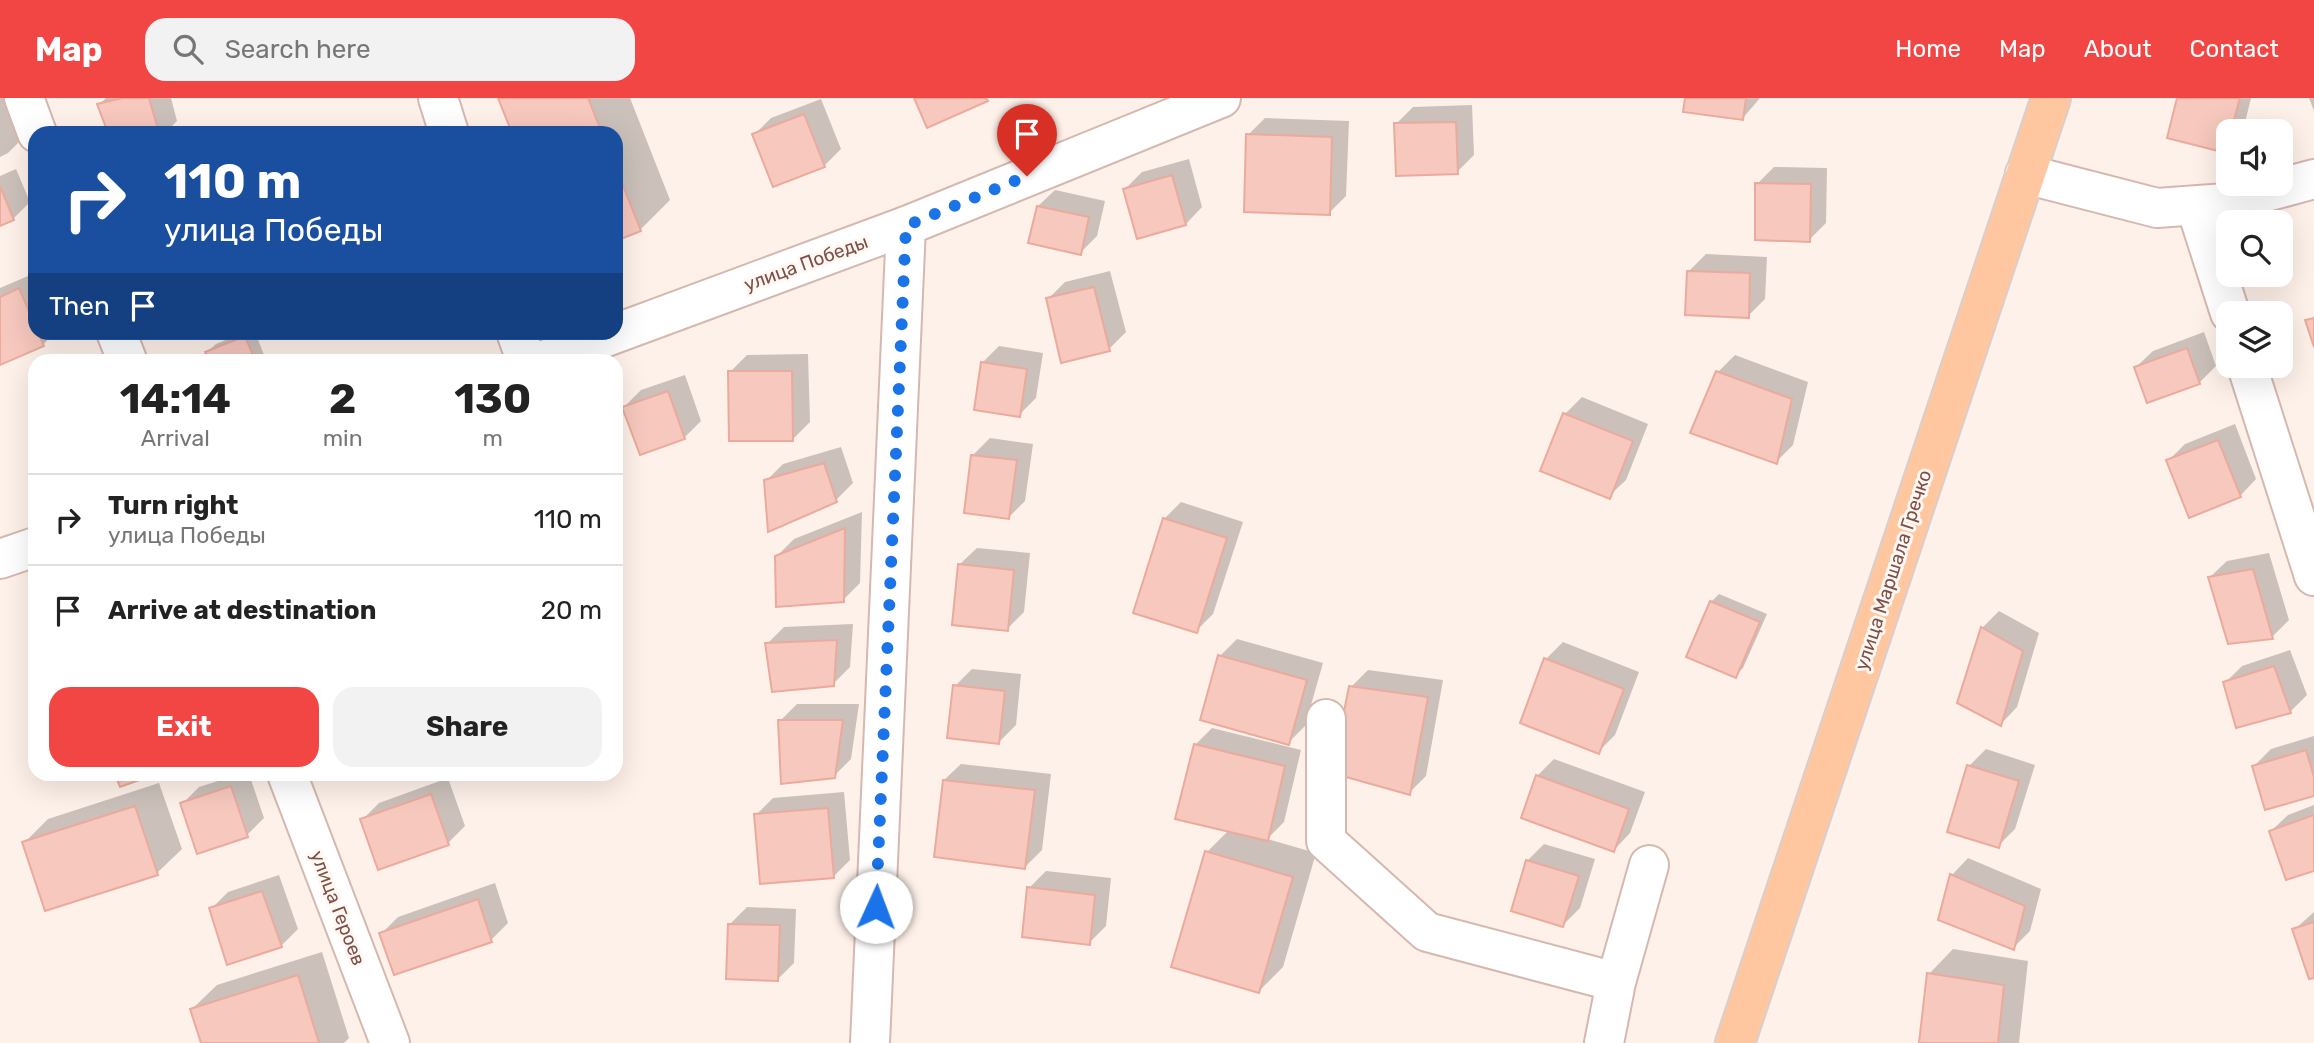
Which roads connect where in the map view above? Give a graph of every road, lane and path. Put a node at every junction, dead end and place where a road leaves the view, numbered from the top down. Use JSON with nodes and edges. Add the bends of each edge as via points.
{"nodes":[{"id":1,"x":24,"y":98,"type":"edge"},
{"id":2,"x":438,"y":98,"type":"edge"},
{"id":3,"x":1221,"y":98,"type":"edge"},
{"id":4,"x":2051,"y":98,"type":"edge"},
{"id":5,"x":34,"y":126,"type":"edge"},
{"id":6,"x":447,"y":126,"type":"edge"},
{"id":7,"x":2025,"y":174,"type":"junction"},
{"id":8,"x":2314,"y":179,"type":"edge"},
{"id":9,"x":2196,"y":207,"type":"junction"},
{"id":10,"x":906,"y":226,"type":"junction"},
{"id":11,"x":2226,"y":301,"type":"edge"},
{"id":12,"x":623,"y":331,"type":"edge"},
{"id":13,"x":598,"y":340,"type":"edge"},
{"id":14,"x":560,"y":354,"type":"edge"},
{"id":15,"x":2251,"y":378,"type":"edge"},
{"id":16,"x":28,"y":549,"type":"edge"},
{"id":17,"x":0,"y":559,"type":"edge"},
{"id":18,"x":2314,"y":576,"type":"edge"},
{"id":19,"x":1326,"y":719,"type":"dead end"},
{"id":20,"x":290,"y":781,"type":"edge"},
{"id":21,"x":1649,"y":865,"type":"dead end"},
{"id":22,"x":1615,"y":982,"type":"junction"},
{"id":23,"x":390,"y":1043,"type":"edge"},
{"id":24,"x":870,"y":1043,"type":"edge"},
{"id":25,"x":1604,"y":1043,"type":"edge"},
{"id":26,"x":1735,"y":1043,"type":"edge"}],
"edges":[{"from":1,"to":5,"type":"street"},
{"from":2,"to":6,"type":"street"},
{"from":3,"to":10,"type":"street","name":"улица Победы"},
{"from":4,"to":7,"type":"main road","name":"улица Маршала Гречко"},
{"from":7,"to":9,"type":"street","via":[[2157,208]]},
{"from":7,"to":26,"type":"main road","name":"улица Маршала Гречко"},
{"from":8,"to":9,"type":"street"},
{"from":9,"to":11,"type":"street"},
{"from":10,"to":12,"type":"street","name":"улица Победы"},
{"from":10,"to":24,"type":"street"},
{"from":13,"to":14,"type":"street","name":"улица Победы"},
{"from":15,"to":18,"type":"street"},
{"from":16,"to":17,"type":"street"},
{"from":19,"to":22,"type":"street","via":[[1326,841],[1427,932]]},
{"from":20,"to":23,"type":"street","name":"улица Героев"},
{"from":21,"to":22,"type":"street"},
{"from":22,"to":25,"type":"street"}]}
